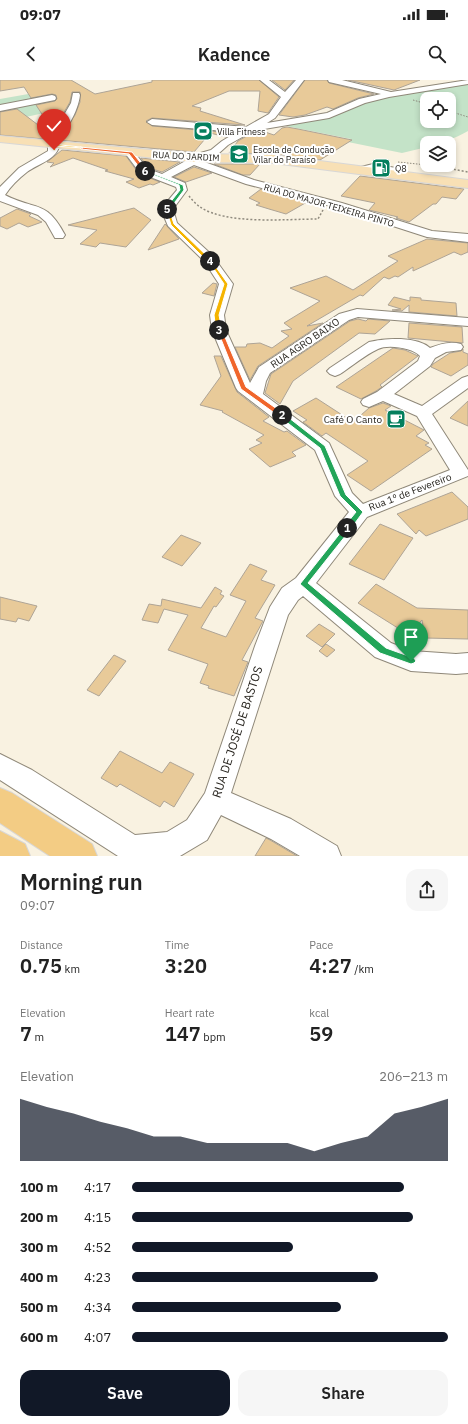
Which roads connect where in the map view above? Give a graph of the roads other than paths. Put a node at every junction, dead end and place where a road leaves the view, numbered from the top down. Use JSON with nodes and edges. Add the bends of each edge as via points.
{"nodes":[{"id":1,"x":264,"y":80,"type":"edge"},
{"id":2,"x":300,"y":80,"type":"edge"},
{"id":3,"x":332,"y":80,"type":"edge"},
{"id":4,"x":468,"y":82,"type":"edge"},
{"id":5,"x":395,"y":94,"type":"junction"},
{"id":6,"x":76,"y":96,"type":"dead end"},
{"id":7,"x":286,"y":96,"type":"junction"},
{"id":8,"x":52,"y":98,"type":"dead end"},
{"id":9,"x":0,"y":108,"type":"edge"},
{"id":10,"x":152,"y":122,"type":"dead end"},
{"id":11,"x":271,"y":122,"type":"junction"},
{"id":12,"x":250,"y":129,"type":"junction"},
{"id":13,"x":0,"y":139,"type":"edge"},
{"id":14,"x":48,"y":144,"type":"junction"},
{"id":15,"x":130,"y":153,"type":"junction"},
{"id":16,"x":194,"y":159,"type":"junction"},
{"id":17,"x":162,"y":178,"type":"junction"},
{"id":18,"x":468,"y":184,"type":"edge"},
{"id":19,"x":0,"y":196,"type":"edge"},
{"id":20,"x":60,"y":235,"type":"dead end"},
{"id":21,"x":468,"y":238,"type":"edge"},
{"id":22,"x":468,"y":322,"type":"edge"},
{"id":23,"x":456,"y":348,"type":"dead end"},
{"id":24,"x":428,"y":355,"type":"junction"},
{"id":25,"x":336,"y":371,"type":"dead end"},
{"id":26,"x":468,"y":381,"type":"edge"},
{"id":27,"x":255,"y":396,"type":"junction"},
{"id":28,"x":423,"y":413,"type":"junction"},
{"id":29,"x":464,"y":474,"type":"edge"},
{"id":30,"x":360,"y":512,"type":"junction"},
{"id":31,"x":303,"y":584,"type":"junction"},
{"id":32,"x":468,"y":663,"type":"edge"},
{"id":33,"x":0,"y":766,"type":"edge"},
{"id":34,"x":216,"y":798,"type":"junction"},
{"id":35,"x":0,"y":804,"type":"edge"},
{"id":36,"x":0,"y":848,"type":"edge"},
{"id":37,"x":13,"y":856,"type":"edge"},
{"id":38,"x":80,"y":856,"type":"edge"},
{"id":39,"x":327,"y":856,"type":"edge"}],
"edges":[{"from":1,"to":7,"type":"street"},
{"from":2,"to":7,"type":"street"},
{"from":3,"to":5,"type":"street"},
{"from":4,"to":5,"type":"street"},
{"from":5,"to":11,"type":"street","via":[[362,101],[329,115]]},
{"from":6,"to":14,"type":"street","via":[[75,103],[58,134]]},
{"from":7,"to":11,"type":"street","via":[[272,116]]},
{"from":8,"to":9,"type":"street"},
{"from":10,"to":12,"type":"street"},
{"from":11,"to":12,"type":"street"},
{"from":12,"to":16,"type":"street","via":[[225,143],[221,149]]},
{"from":13,"to":14,"type":"main road","name":"RUA DO JARDIM"},
{"from":14,"to":15,"type":"main road","name":"RUA DO JARDIM"},
{"from":14,"to":19,"type":"street","via":[[54,147],[52,153],[15,176]]},
{"from":15,"to":16,"type":"main road","name":"RUA DO JARDIM"},
{"from":15,"to":17,"type":"street","via":[[144,171]]},
{"from":16,"to":17,"type":"street"},
{"from":16,"to":18,"type":"main road","name":"RUA DO JARDIM","via":[[273,159],[361,170],[397,168]]},
{"from":16,"to":21,"type":"street","name":"RUA DO MAJOR TEIXEIRA PINTO","via":[[250,182],[431,234]]},
{"from":17,"to":27,"type":"street","via":[[181,185],[182,190],[167,208],[172,224],[208,258],[226,284],[217,315],[219,330],[244,388]]},
{"from":19,"to":20,"type":"street","via":[[14,203],[39,209],[54,224]]},
{"from":22,"to":27,"type":"street","name":"RUA AGRO BAIXO","via":[[357,313],[344,317],[264,370],[258,381]]},
{"from":23,"to":24,"type":"street","via":[[442,348]]},
{"from":24,"to":25,"type":"street","via":[[421,348],[405,344],[374,345]]},
{"from":24,"to":28,"type":"street","via":[[425,363],[376,399]]},
{"from":26,"to":28,"type":"street"},
{"from":27,"to":30,"type":"street","via":[[323,447],[344,496]]},
{"from":28,"to":29,"type":"street"},
{"from":29,"to":30,"type":"street","name":"Rua 1º de Fevereiro"},
{"from":30,"to":31,"type":"street","name":"RUA DE JOSÉ DE BASTOS"},
{"from":31,"to":32,"type":"street","via":[[383,650],[411,661]]},
{"from":31,"to":34,"type":"street","name":"RUA DE JOSÉ DE BASTOS","via":[[290,594],[278,613]]},
{"from":33,"to":34,"type":"street","name":"RUA DE JOSÉ DE BASTOS","via":[[132,849],[170,846],[197,830]]},
{"from":34,"to":39,"type":"street","via":[[281,829]]},
{"from":35,"to":38,"type":"highway"},
{"from":36,"to":37,"type":"highway"}]}
